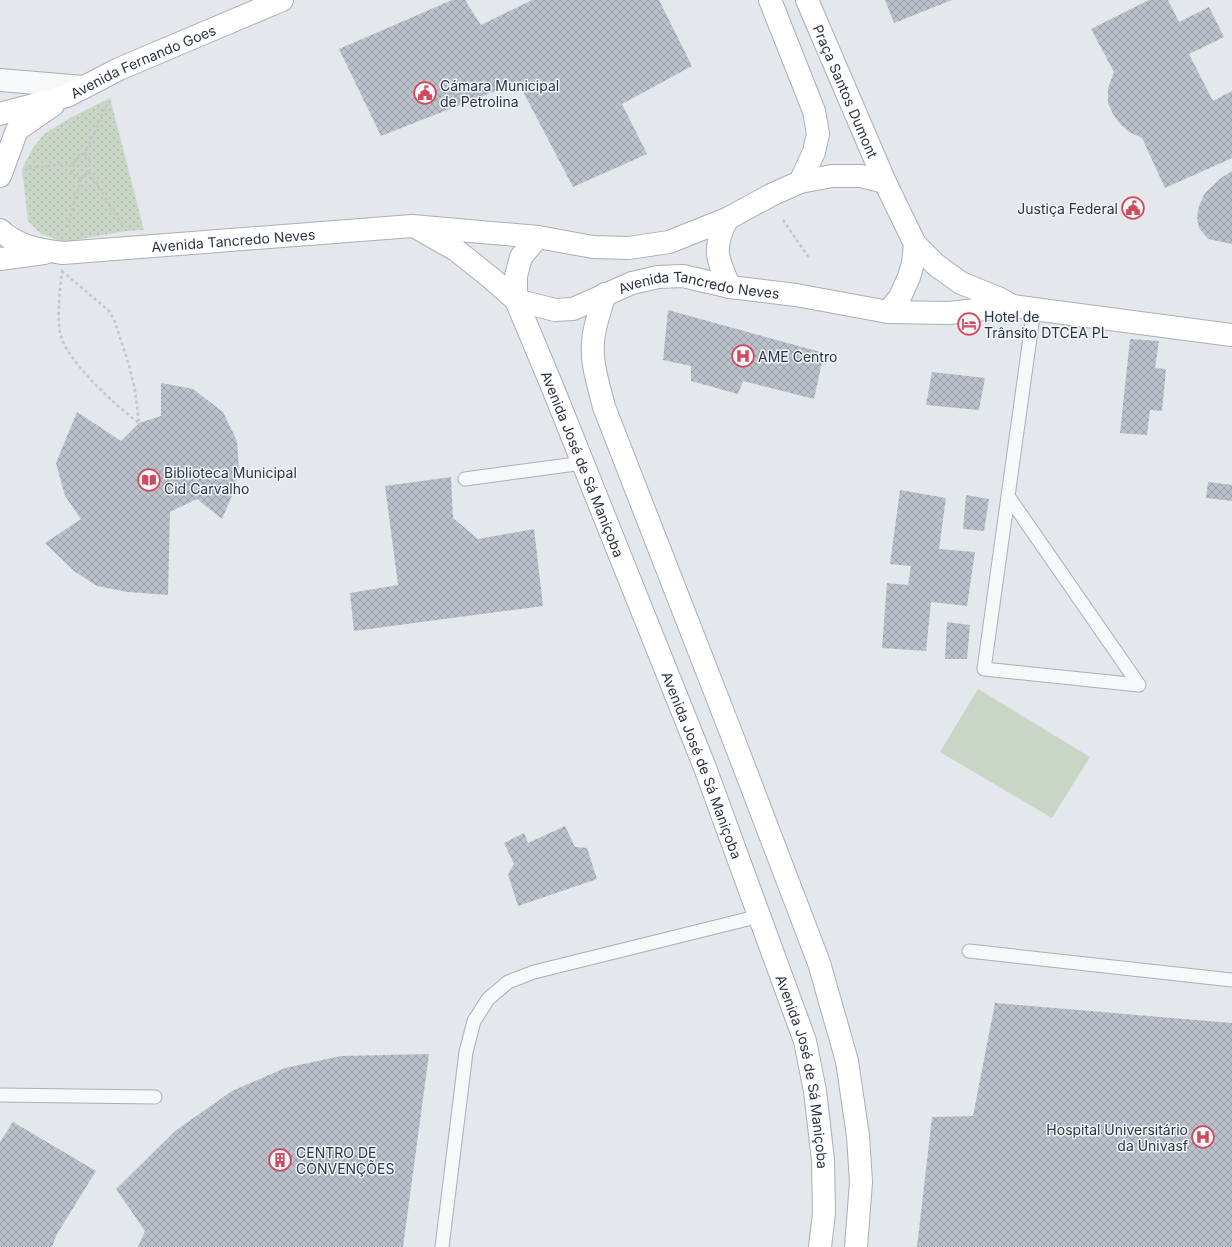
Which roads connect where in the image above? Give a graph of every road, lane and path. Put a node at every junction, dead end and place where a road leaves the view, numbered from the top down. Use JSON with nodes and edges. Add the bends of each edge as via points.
{"nodes":[{"id":1,"x":282,"y":0,"type":"edge"},
{"id":2,"x":770,"y":0,"type":"edge"},
{"id":3,"x":807,"y":0,"type":"edge"},
{"id":4,"x":0,"y":80,"type":"edge"},
{"id":5,"x":75,"y":91,"type":"junction"},
{"id":6,"x":110,"y":98,"type":"dead end"},
{"id":7,"x":0,"y":114,"type":"edge"},
{"id":8,"x":85,"y":153,"type":"junction"},
{"id":9,"x":74,"y":163,"type":"junction"},
{"id":10,"x":22,"y":169,"type":"dead end"},
{"id":11,"x":89,"y":172,"type":"junction"},
{"id":12,"x":0,"y":176,"type":"edge"},
{"id":13,"x":81,"y":179,"type":"junction"},
{"id":14,"x":800,"y":182,"type":"junction"},
{"id":15,"x":885,"y":182,"type":"junction"},
{"id":16,"x":727,"y":219,"type":"junction"},
{"id":17,"x":783,"y":220,"type":"dead end"},
{"id":18,"x":122,"y":224,"type":"dead end"},
{"id":19,"x":412,"y":226,"type":"junction"},
{"id":20,"x":67,"y":228,"type":"dead end"},
{"id":21,"x":0,"y":230,"type":"edge"},
{"id":22,"x":538,"y":236,"type":"junction"},
{"id":23,"x":916,"y":244,"type":"junction"},
{"id":24,"x":55,"y":252,"type":"junction"},
{"id":25,"x":809,"y":258,"type":"dead end"},
{"id":26,"x":0,"y":259,"type":"edge"},
{"id":27,"x":730,"y":288,"type":"junction"},
{"id":28,"x":606,"y":294,"type":"junction"},
{"id":29,"x":516,"y":300,"type":"junction"},
{"id":30,"x":1024,"y":308,"type":"junction"},
{"id":31,"x":888,"y":312,"type":"junction"},
{"id":32,"x":1232,"y":335,"type":"edge"},
{"id":33,"x":138,"y":407,"type":"joint"},
{"id":34,"x":583,"y":463,"type":"junction"},
{"id":35,"x":465,"y":479,"type":"dead end"},
{"id":36,"x":1008,"y":496,"type":"junction"},
{"id":37,"x":760,"y":916,"type":"junction"},
{"id":38,"x":969,"y":951,"type":"dead end"},
{"id":39,"x":1232,"y":980,"type":"edge"},
{"id":40,"x":0,"y":1095,"type":"edge"},
{"id":41,"x":155,"y":1097,"type":"dead end"},
{"id":42,"x":442,"y":1247,"type":"edge"},
{"id":43,"x":820,"y":1247,"type":"edge"},
{"id":44,"x":856,"y":1247,"type":"edge"}],
"edges":[{"from":1,"to":5,"type":"main road","name":"Avenida Fernando Goes"},
{"from":2,"to":14,"type":"main road","via":[[814,111],[818,134],[814,152]]},
{"from":3,"to":15,"type":"main road","name":"Praça Santos Dumont"},
{"from":4,"to":5,"type":"street"},
{"from":5,"to":7,"type":"main road","name":"Avenida Fernando Goes"},
{"from":5,"to":12,"type":"main road","via":[[17,130]]},
{"from":6,"to":8,"type":"path"},
{"from":8,"to":9,"type":"path","via":[[77,156]]},
{"from":8,"to":11,"type":"path","via":[[90,162]]},
{"from":9,"to":10,"type":"path"},
{"from":9,"to":13,"type":"path","via":[[71,173]]},
{"from":11,"to":13,"type":"path"},
{"from":11,"to":18,"type":"path"},
{"from":13,"to":20,"type":"path"},
{"from":14,"to":15,"type":"main road","name":"Avenida Tancredo Neves","via":[[832,176],[861,176]]},
{"from":14,"to":16,"type":"main road","name":"Avenida Tancredo Neves"},
{"from":15,"to":23,"type":"main road","name":"Praça Santos Dumont"},
{"from":16,"to":22,"type":"main road","name":"Avenida Tancredo Neves","via":[[669,242],[629,248],[593,247]]},
{"from":16,"to":27,"type":"main road","via":[[720,232],[717,249],[718,263]]},
{"from":17,"to":25,"type":"path"},
{"from":19,"to":22,"type":"main road","name":"Avenida Tancredo Neves"},
{"from":19,"to":24,"type":"main road","name":"Avenida Tancredo Neves"},
{"from":19,"to":29,"type":"main road","name":"Avenida Tancredo Neves","via":[[456,250]]},
{"from":21,"to":24,"type":"main road","name":"Avenida Tancredo Neves","via":[[26,247]]},
{"from":22,"to":29,"type":"main road","via":[[521,257],[516,276]]},
{"from":23,"to":30,"type":"main road","name":"Avenida Tancredo Neves","via":[[950,277]]},
{"from":23,"to":31,"type":"main road","via":[[909,277],[900,297]]},
{"from":24,"to":26,"type":"main road","name":"Avenida Tancredo Neves"},
{"from":27,"to":28,"type":"main road","name":"Avenida Tancredo Neves","via":[[683,276],[658,277],[632,283]]},
{"from":27,"to":31,"type":"main road","name":"Avenida Tancredo Neves","via":[[796,295]]},
{"from":28,"to":29,"type":"main road","name":"Avenida Tancredo Neves","via":[[573,309],[555,310]]},
{"from":28,"to":44,"type":"main road","via":[[593,342],[594,366],[604,407],[819,963],[847,1061],[858,1136],[861,1182]]},
{"from":29,"to":34,"type":"main road","name":"Avenida José de Sá Maniçoba"},
{"from":30,"to":31,"type":"main road","name":"Avenida Tancredo Neves","via":[[949,313]]},
{"from":30,"to":32,"type":"main road","name":"Avenida Tancredo Neves"},
{"from":30,"to":36,"type":"lane"},
{"from":33,"to":33,"type":"path","via":[[129,365],[114,319],[105,307],[62,270],[59,319],[63,343],[97,385],[139,422]]},
{"from":34,"to":35,"type":"lane"},
{"from":34,"to":37,"type":"main road","name":"Avenida José de Sá Maniçoba","via":[[704,765]]},
{"from":36,"to":36,"type":"lane","via":[[984,669],[1139,685],[1103,633]]},
{"from":37,"to":42,"type":"lane","via":[[534,972],[508,982],[488,999],[474,1021],[466,1052]]},
{"from":37,"to":43,"type":"main road","name":"Avenida José de Sá Maniçoba","via":[[805,1041],[815,1092],[823,1160],[824,1213]]},
{"from":38,"to":39,"type":"lane"},
{"from":40,"to":41,"type":"lane"}]}
